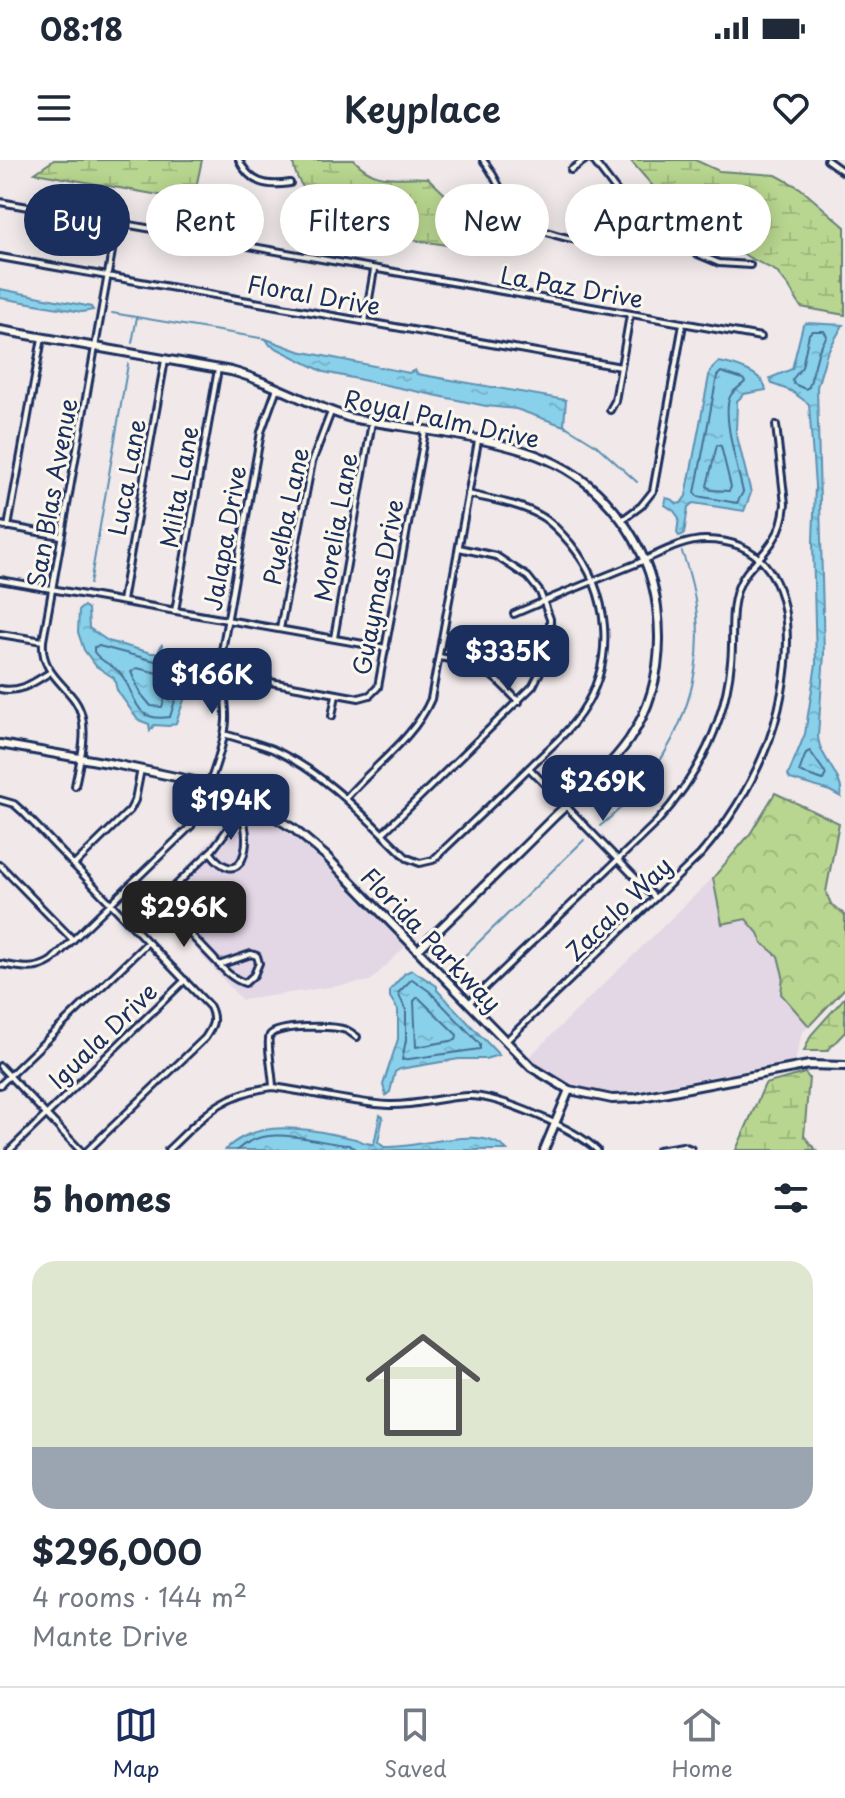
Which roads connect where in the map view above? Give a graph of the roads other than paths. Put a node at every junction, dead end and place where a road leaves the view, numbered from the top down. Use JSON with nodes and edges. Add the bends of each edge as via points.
{"nodes":[{"id":1,"x":239,"y":160,"type":"edge"},
{"id":2,"x":483,"y":160,"type":"edge"},
{"id":3,"x":585,"y":160,"type":"edge"},
{"id":4,"x":593,"y":160,"type":"edge"},
{"id":5,"x":827,"y":160,"type":"edge"},
{"id":6,"x":571,"y":170,"type":"dead end"},
{"id":7,"x":845,"y":173,"type":"edge"},
{"id":8,"x":290,"y":183,"type":"dead end"},
{"id":9,"x":500,"y":184,"type":"edge"},
{"id":10,"x":611,"y":184,"type":"edge"},
{"id":11,"x":0,"y":202,"type":"edge"},
{"id":12,"x":24,"y":206,"type":"edge"},
{"id":13,"x":130,"y":225,"type":"edge"},
{"id":14,"x":111,"y":256,"type":"edge"},
{"id":15,"x":701,"y":256,"type":"edge"},
{"id":16,"x":0,"y":257,"type":"edge"},
{"id":17,"x":750,"y":265,"type":"dead end"},
{"id":18,"x":374,"y":270,"type":"junction"},
{"id":19,"x":108,"y":276,"type":"junction"},
{"id":20,"x":630,"y":314,"type":"junction"},
{"id":21,"x":365,"y":322,"type":"junction"},
{"id":22,"x":683,"y":324,"type":"junction"},
{"id":23,"x":0,"y":330,"type":"edge"},
{"id":24,"x":761,"y":337,"type":"dead end"},
{"id":25,"x":42,"y":338,"type":"junction"},
{"id":26,"x":95,"y":347,"type":"junction"},
{"id":27,"x":165,"y":360,"type":"junction"},
{"id":28,"x":621,"y":367,"type":"junction"},
{"id":29,"x":218,"y":369,"type":"junction"},
{"id":30,"x":277,"y":388,"type":"junction"},
{"id":31,"x":610,"y":410,"type":"dead end"},
{"id":32,"x":331,"y":412,"type":"junction"},
{"id":33,"x":372,"y":422,"type":"junction"},
{"id":34,"x":776,"y":425,"type":"dead end"},
{"id":35,"x":425,"y":432,"type":"junction"},
{"id":36,"x":478,"y":441,"type":"junction"},
{"id":37,"x":468,"y":494,"type":"junction"},
{"id":38,"x":622,"y":520,"type":"junction"},
{"id":39,"x":0,"y":525,"type":"edge"},
{"id":40,"x":8,"y":527,"type":"junction"},
{"id":41,"x":61,"y":536,"type":"junction"},
{"id":42,"x":459,"y":548,"type":"junction"},
{"id":43,"x":759,"y":558,"type":"junction"},
{"id":44,"x":645,"y":560,"type":"junction"},
{"id":45,"x":0,"y":580,"type":"edge"},
{"id":46,"x":595,"y":580,"type":"junction"},
{"id":47,"x":52,"y":589,"type":"junction"},
{"id":48,"x":122,"y":601,"type":"junction"},
{"id":49,"x":544,"y":601,"type":"junction"},
{"id":50,"x":175,"y":611,"type":"junction"},
{"id":51,"x":514,"y":614,"type":"dead end"},
{"id":52,"x":228,"y":620,"type":"junction"},
{"id":53,"x":280,"y":629,"type":"junction"},
{"id":54,"x":0,"y":634,"type":"edge"},
{"id":55,"x":334,"y":638,"type":"junction"},
{"id":56,"x":43,"y":641,"type":"junction"},
{"id":57,"x":386,"y":648,"type":"junction"},
{"id":58,"x":439,"y":657,"type":"junction"},
{"id":59,"x":49,"y":672,"type":"junction"},
{"id":60,"x":222,"y":685,"type":"junction"},
{"id":61,"x":0,"y":689,"type":"edge"},
{"id":62,"x":336,"y":694,"type":"junction"},
{"id":63,"x":519,"y":702,"type":"junction"},
{"id":64,"x":332,"y":716,"type":"dead end"},
{"id":65,"x":224,"y":734,"type":"junction"},
{"id":66,"x":0,"y":744,"type":"edge"},
{"id":67,"x":80,"y":758,"type":"junction"},
{"id":68,"x":529,"y":768,"type":"junction"},
{"id":69,"x":141,"y":769,"type":"junction"},
{"id":70,"x":209,"y":784,"type":"junction"},
{"id":71,"x":75,"y":786,"type":"dead end"},
{"id":72,"x":346,"y":798,"type":"junction"},
{"id":73,"x":0,"y":800,"type":"edge"},
{"id":74,"x":248,"y":802,"type":"junction"},
{"id":75,"x":567,"y":806,"type":"junction"},
{"id":76,"x":241,"y":814,"type":"junction"},
{"id":77,"x":383,"y":833,"type":"junction"},
{"id":78,"x":210,"y":852,"type":"junction"},
{"id":79,"x":618,"y":858,"type":"junction"},
{"id":80,"x":0,"y":865,"type":"edge"},
{"id":81,"x":74,"y":865,"type":"junction"},
{"id":82,"x":655,"y":898,"type":"junction"},
{"id":83,"x":111,"y":903,"type":"junction"},
{"id":84,"x":73,"y":940,"type":"junction"},
{"id":85,"x":148,"y":942,"type":"junction"},
{"id":86,"x":419,"y":949,"type":"junction"},
{"id":87,"x":0,"y":964,"type":"edge"},
{"id":88,"x":219,"y":965,"type":"junction"},
{"id":89,"x":185,"y":980,"type":"junction"},
{"id":90,"x":470,"y":1002,"type":"junction"},
{"id":91,"x":357,"y":1037,"type":"dead end"},
{"id":92,"x":506,"y":1041,"type":"junction"},
{"id":93,"x":0,"y":1066,"type":"edge"},
{"id":94,"x":845,"y":1066,"type":"edge"},
{"id":95,"x":10,"y":1076,"type":"junction"},
{"id":96,"x":0,"y":1085,"type":"edge"},
{"id":97,"x":273,"y":1087,"type":"junction"},
{"id":98,"x":569,"y":1090,"type":"junction"},
{"id":99,"x":47,"y":1113,"type":"junction"},
{"id":100,"x":554,"y":1123,"type":"junction"},
{"id":101,"x":691,"y":1149,"type":"edge"},
{"id":102,"x":10,"y":1150,"type":"edge"},
{"id":103,"x":80,"y":1150,"type":"edge"},
{"id":104,"x":88,"y":1150,"type":"edge"},
{"id":105,"x":168,"y":1150,"type":"edge"},
{"id":106,"x":544,"y":1150,"type":"edge"},
{"id":107,"x":597,"y":1150,"type":"edge"},
{"id":108,"x":658,"y":1150,"type":"edge"}],
"edges":[{"from":1,"to":8,"type":"street","via":[[258,183]]},
{"from":2,"to":9,"type":"street"},
{"from":3,"to":6,"type":"street"},
{"from":4,"to":10,"type":"street"},
{"from":5,"to":7,"type":"street"},
{"from":11,"to":12,"type":"street","name":"La Paz Drive"},
{"from":13,"to":18,"type":"street","name":"La Paz Drive"},
{"from":14,"to":19,"type":"street","name":"San Blas Avenue"},
{"from":15,"to":17,"type":"street"},
{"from":16,"to":19,"type":"street","name":"Floral Drive"},
{"from":18,"to":20,"type":"street","name":"La Paz Drive"},
{"from":18,"to":21,"type":"street"},
{"from":19,"to":21,"type":"street","name":"Floral Drive"},
{"from":19,"to":26,"type":"street","name":"San Blas Avenue"},
{"from":20,"to":22,"type":"street","name":"La Paz Drive"},
{"from":20,"to":28,"type":"street"},
{"from":21,"to":28,"type":"street","name":"Floral Drive"},
{"from":22,"to":24,"type":"street","name":"La Paz Drive"},
{"from":22,"to":38,"type":"street","via":[[653,491]]},
{"from":23,"to":25,"type":"street","name":"Royal Palm Drive"},
{"from":25,"to":26,"type":"street","name":"Royal Palm Drive"},
{"from":25,"to":40,"type":"street"},
{"from":26,"to":27,"type":"street","name":"Royal Palm Drive"},
{"from":26,"to":41,"type":"street","name":"San Blas Avenue"},
{"from":27,"to":29,"type":"street","name":"Royal Palm Drive"},
{"from":27,"to":48,"type":"street","name":"Luca Lane"},
{"from":28,"to":31,"type":"street"},
{"from":29,"to":30,"type":"street","name":"Royal Palm Drive"},
{"from":29,"to":50,"type":"street","name":"Milta Lane"},
{"from":30,"to":32,"type":"street","name":"Royal Palm Drive"},
{"from":30,"to":52,"type":"street","name":"Jalapa Drive","via":[[261,432]]},
{"from":32,"to":33,"type":"street","name":"Royal Palm Drive"},
{"from":32,"to":53,"type":"street","name":"Puelba Lane","via":[[312,462]]},
{"from":33,"to":35,"type":"street","name":"Royal Palm Drive"},
{"from":33,"to":55,"type":"street","name":"Morelia Lane"},
{"from":34,"to":43,"type":"street","via":[[785,504],[775,539]]},
{"from":35,"to":36,"type":"street","name":"Royal Palm Drive"},
{"from":35,"to":57,"type":"street","name":"Guaymas Drive"},
{"from":36,"to":37,"type":"street"},
{"from":36,"to":38,"type":"street","name":"Royal Palm Drive","via":[[520,450],[567,470]]},
{"from":37,"to":42,"type":"street"},
{"from":37,"to":46,"type":"street","via":[[540,515],[581,556]]},
{"from":38,"to":44,"type":"street","name":"Royal Palm Drive"},
{"from":39,"to":40,"type":"street"},
{"from":40,"to":41,"type":"street"},
{"from":41,"to":47,"type":"street","name":"San Blas Avenue"},
{"from":42,"to":49,"type":"street","via":[[509,562],[528,577]]},
{"from":42,"to":58,"type":"street"},
{"from":43,"to":44,"type":"street","via":[[708,540],[683,543]]},
{"from":43,"to":79,"type":"street","via":[[744,574],[734,598],[730,678],[703,759],[670,807]]},
{"from":43,"to":82,"type":"street","name":"Zacalo Way","via":[[783,597],[786,617],[787,654],[777,714],[746,793],[723,829]]},
{"from":44,"to":46,"type":"street"},
{"from":44,"to":75,"type":"street","name":"Royal Palm Drive","via":[[660,631],[656,678],[640,721],[620,752]]},
{"from":45,"to":47,"type":"street"},
{"from":46,"to":49,"type":"street"},
{"from":46,"to":68,"type":"street","via":[[605,619],[599,676],[572,725]]},
{"from":47,"to":48,"type":"street"},
{"from":47,"to":56,"type":"street","name":"San Blas Avenue"},
{"from":48,"to":50,"type":"street"},
{"from":49,"to":51,"type":"street"},
{"from":49,"to":63,"type":"street","via":[[550,652],[538,679]]},
{"from":50,"to":52,"type":"street"},
{"from":52,"to":53,"type":"street"},
{"from":52,"to":60,"type":"street","name":"Jalapa Drive"},
{"from":53,"to":55,"type":"street"},
{"from":54,"to":56,"type":"street"},
{"from":55,"to":57,"type":"street"},
{"from":56,"to":59,"type":"street","name":"San Blas Avenue"},
{"from":57,"to":62,"type":"street","name":"Guaymas Drive","via":[[378,687],[370,695]]},
{"from":58,"to":63,"type":"street","via":[[482,667]]},
{"from":58,"to":72,"type":"street","via":[[424,715]]},
{"from":59,"to":61,"type":"street","via":[[18,690]]},
{"from":59,"to":67,"type":"street","name":"San Blas Avenue","via":[[82,714]]},
{"from":60,"to":62,"type":"street","name":"Guaymas Drive","via":[[259,680]]},
{"from":60,"to":65,"type":"street","name":"Jalapa Drive"},
{"from":62,"to":64,"type":"street"},
{"from":63,"to":77,"type":"street"},
{"from":65,"to":70,"type":"street","name":"Jalapa Drive"},
{"from":65,"to":72,"type":"street","via":[[272,749]]},
{"from":66,"to":67,"type":"street","name":"Florida Parkway"},
{"from":67,"to":69,"type":"street","name":"Florida Parkway"},
{"from":67,"to":71,"type":"street","name":"San Blas Avenue"},
{"from":68,"to":75,"type":"street"},
{"from":68,"to":77,"type":"street","via":[[428,862],[407,858]]},
{"from":69,"to":70,"type":"street","name":"Florida Parkway"},
{"from":69,"to":81,"type":"street","via":[[130,810]]},
{"from":70,"to":74,"type":"street","name":"Florida Parkway"},
{"from":70,"to":83,"type":"street","name":"Jalapa Drive","via":[[191,826]]},
{"from":72,"to":77,"type":"street"},
{"from":73,"to":81,"type":"street","via":[[14,804]]},
{"from":74,"to":76,"type":"street"},
{"from":74,"to":86,"type":"street","name":"Florida Parkway","via":[[326,856]]},
{"from":75,"to":79,"type":"street"},
{"from":75,"to":86,"type":"street","name":"Royal Palm Drive"},
{"from":76,"to":78,"type":"street"},
{"from":76,"to":78,"type":"street","via":[[246,825],[241,864],[220,864]]},
{"from":78,"to":88,"type":"street","via":[[175,886],[171,911]]},
{"from":79,"to":82,"type":"street"},
{"from":79,"to":90,"type":"street"},
{"from":80,"to":84,"type":"street"},
{"from":81,"to":83,"type":"street"},
{"from":82,"to":92,"type":"street","name":"Zacalo Way"},
{"from":83,"to":84,"type":"street","name":"Jalapa Drive"},
{"from":83,"to":85,"type":"street"},
{"from":84,"to":87,"type":"street","name":"Jalapa Drive","via":[[41,968]]},
{"from":85,"to":89,"type":"street"},
{"from":85,"to":95,"type":"street"},
{"from":86,"to":90,"type":"street","name":"Florida Parkway"},
{"from":88,"to":88,"type":"street","via":[[245,983],[259,963],[251,954]]},
{"from":89,"to":99,"type":"street","name":"Iguala Drive"},
{"from":89,"to":104,"type":"street","via":[[210,1007],[213,1026]]},
{"from":90,"to":92,"type":"street","name":"Florida Parkway"},
{"from":91,"to":97,"type":"street","via":[[347,1030],[318,1026],[276,1031],[267,1041]]},
{"from":92,"to":98,"type":"street","name":"Florida Parkway","via":[[531,1067]]},
{"from":93,"to":95,"type":"street"},
{"from":94,"to":98,"type":"street","name":"Florida Parkway","via":[[809,1065],[636,1098],[601,1098]]},
{"from":95,"to":96,"type":"street"},
{"from":95,"to":99,"type":"street"},
{"from":97,"to":100,"type":"street","via":[[386,1105],[474,1096]]},
{"from":97,"to":105,"type":"street","via":[[213,1107]]},
{"from":98,"to":100,"type":"street"},
{"from":99,"to":102,"type":"street","name":"Iguala Drive"},
{"from":99,"to":103,"type":"street"},
{"from":100,"to":106,"type":"street"},
{"from":100,"to":107,"type":"street"},
{"from":101,"to":108,"type":"street"}]}
